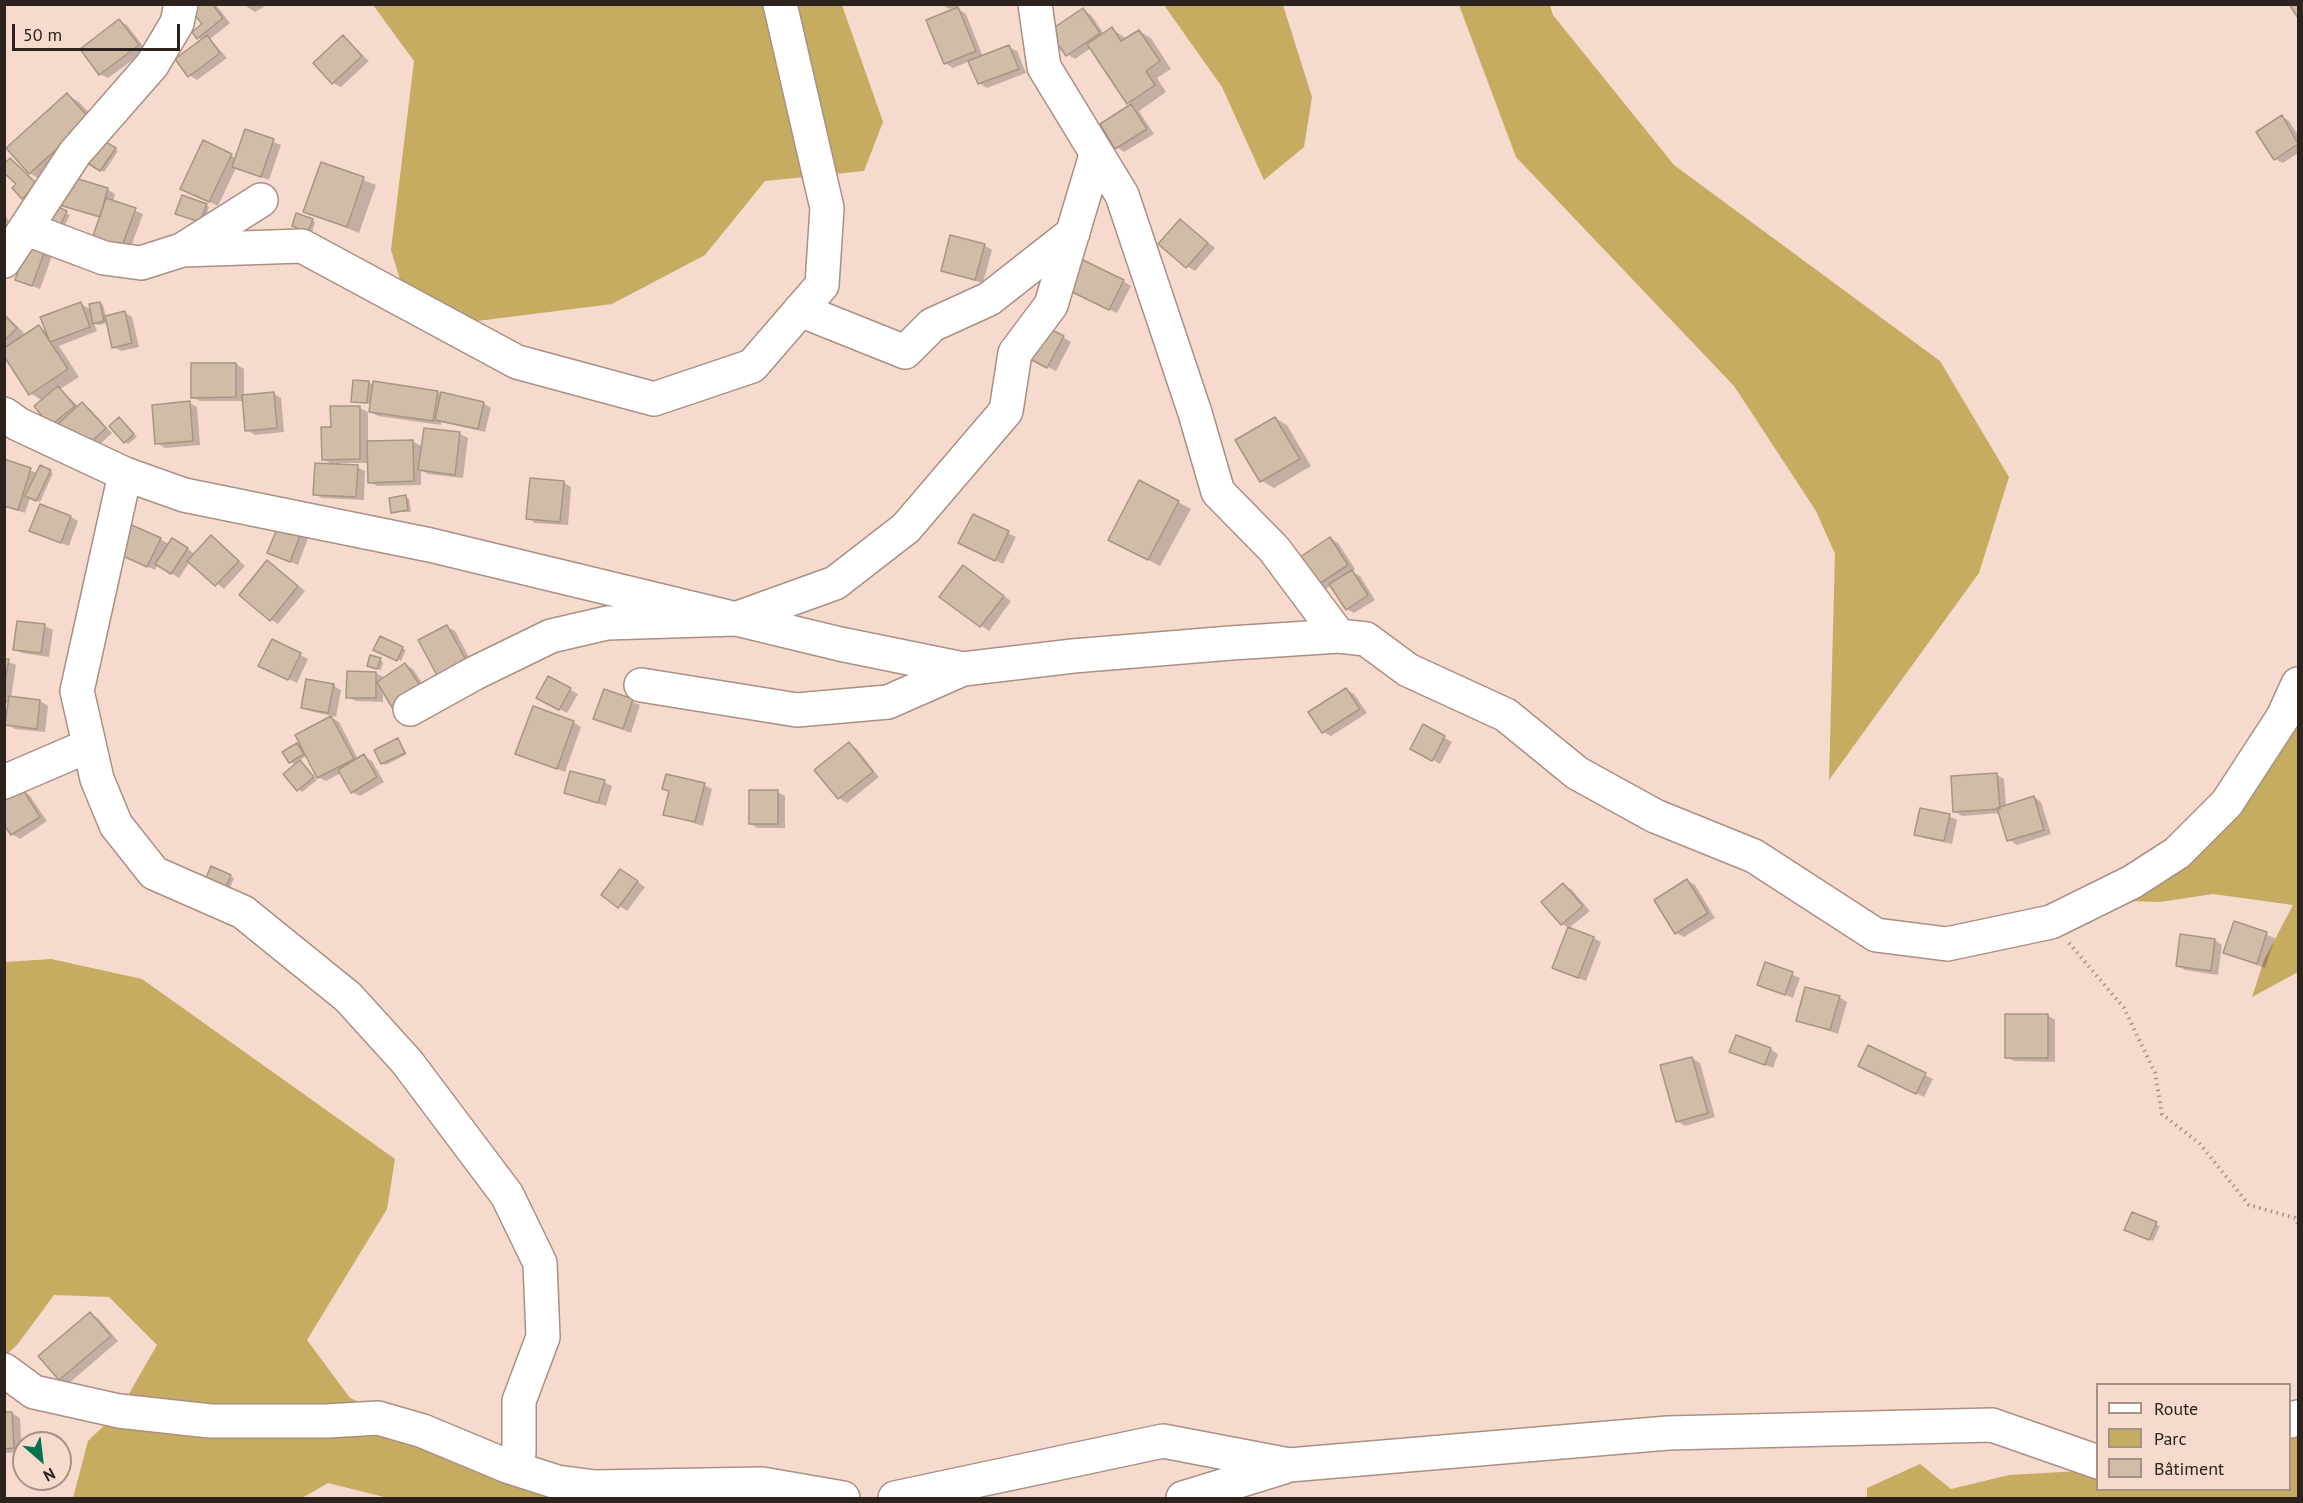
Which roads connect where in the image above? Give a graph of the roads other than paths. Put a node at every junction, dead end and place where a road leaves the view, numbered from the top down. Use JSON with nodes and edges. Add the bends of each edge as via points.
{"nodes":[{"id":1,"x":181,"y":4,"type":"edge"},
{"id":2,"x":780,"y":4,"type":"edge"},
{"id":3,"x":1035,"y":4,"type":"edge"},
{"id":4,"x":1096,"y":155,"type":"junction"},
{"id":5,"x":261,"y":200,"type":"dead end"},
{"id":6,"x":27,"y":230,"type":"junction"},
{"id":7,"x":1073,"y":233,"type":"junction"},
{"id":8,"x":182,"y":250,"type":"junction"},
{"id":9,"x":4,"y":261,"type":"edge"},
{"id":10,"x":800,"y":310,"type":"junction"},
{"id":11,"x":4,"y":414,"type":"edge"},
{"id":12,"x":125,"y":474,"type":"junction"},
{"id":13,"x":735,"y":619,"type":"junction"},
{"id":14,"x":1338,"y":636,"type":"junction"},
{"id":15,"x":963,"y":669,"type":"junction"},
{"id":16,"x":2298,"y":684,"type":"edge"},
{"id":17,"x":641,"y":685,"type":"dead end"},
{"id":18,"x":410,"y":709,"type":"dead end"},
{"id":19,"x":88,"y":746,"type":"junction"},
{"id":20,"x":4,"y":782,"type":"edge"},
{"id":21,"x":4,"y":1370,"type":"edge"},
{"id":22,"x":2096,"y":1462,"type":"edge"},
{"id":23,"x":1289,"y":1465,"type":"junction"},
{"id":24,"x":507,"y":1466,"type":"junction"},
{"id":25,"x":843,"y":1498,"type":"edge"},
{"id":26,"x":895,"y":1498,"type":"edge"},
{"id":27,"x":1183,"y":1498,"type":"edge"}],
"edges":[{"from":1,"to":6,"type":"street","via":[[177,23],[152,65],[75,153]]},
{"from":2,"to":10,"type":"street","via":[[827,208],[822,285]]},
{"from":3,"to":4,"type":"street","via":[[1044,67]]},
{"from":4,"to":7,"type":"street"},
{"from":4,"to":14,"type":"street","via":[[1122,195],[1218,492],[1274,549]]},
{"from":5,"to":8,"type":"street"},
{"from":6,"to":8,"type":"street","via":[[104,258],[141,263]]},
{"from":6,"to":9,"type":"street"},
{"from":7,"to":10,"type":"street","via":[[989,299],[932,325],[905,352]]},
{"from":7,"to":13,"type":"street","via":[[1051,305],[1015,352],[1006,411],[906,528],[835,583]]},
{"from":8,"to":10,"type":"street","via":[[302,246],[517,362],[654,399],[752,366]]},
{"from":11,"to":12,"type":"street"},
{"from":12,"to":13,"type":"street","via":[[184,495],[430,545]]},
{"from":12,"to":19,"type":"street","via":[[77,691]]},
{"from":13,"to":15,"type":"street"},
{"from":13,"to":18,"type":"street","via":[[607,623],[551,636]]},
{"from":14,"to":15,"type":"street","via":[[1072,656]]},
{"from":14,"to":16,"type":"street","via":[[1366,639],[1408,670],[1506,715],[1577,773],[1655,816],[1754,856],[1876,935],[1947,944],[2051,922],[2133,882],[2177,853],[2227,802],[2283,717]]},
{"from":15,"to":17,"type":"street","via":[[888,702],[797,710]]},
{"from":19,"to":20,"type":"street"},
{"from":19,"to":24,"type":"street","via":[[116,825],[154,873],[243,912],[348,997],[407,1062],[507,1195],[540,1263],[543,1337],[519,1401],[519,1453]]},
{"from":21,"to":24,"type":"street","via":[[34,1392],[119,1412],[210,1421],[378,1418],[423,1431]]},
{"from":22,"to":23,"type":"street","via":[[1992,1425],[1668,1433]]},
{"from":23,"to":26,"type":"street","via":[[1163,1441]]},
{"from":23,"to":27,"type":"street"},
{"from":24,"to":25,"type":"street","via":[[557,1482],[595,1487],[762,1484]]}]}
